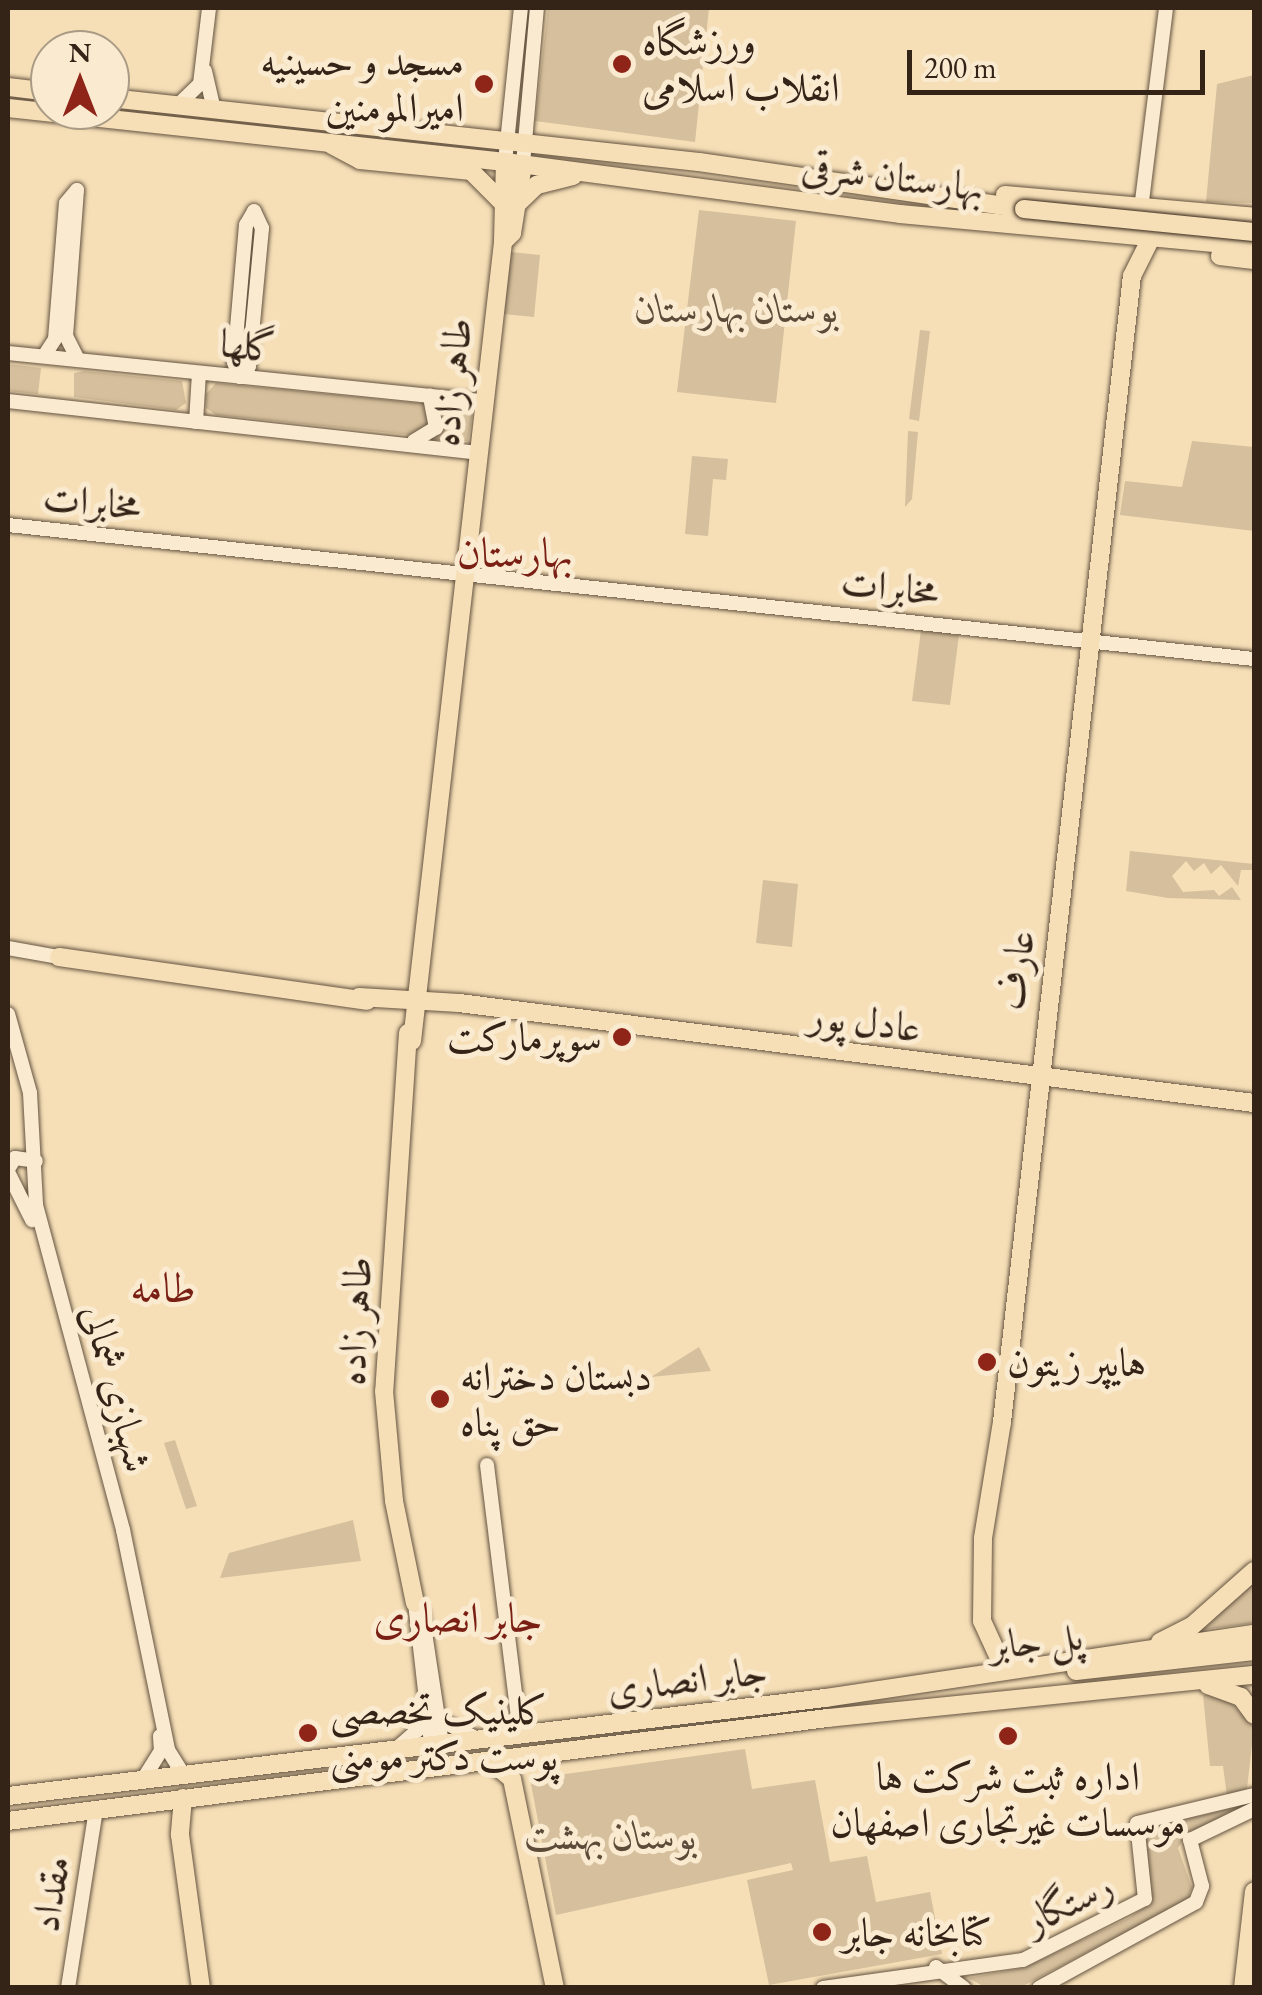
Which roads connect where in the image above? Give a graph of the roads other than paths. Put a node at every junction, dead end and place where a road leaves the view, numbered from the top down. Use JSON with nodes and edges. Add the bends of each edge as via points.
{"nodes":[{"id":1,"x":209,"y":8,"type":"edge"},
{"id":2,"x":521,"y":8,"type":"edge"},
{"id":3,"x":538,"y":8,"type":"edge"},
{"id":4,"x":1166,"y":8,"type":"edge"},
{"id":5,"x":204,"y":66,"type":"junction"},
{"id":6,"x":130,"y":100,"type":"edge"},
{"id":7,"x":176,"y":106,"type":"junction"},
{"id":8,"x":8,"y":108,"type":"edge"},
{"id":9,"x":214,"y":110,"type":"junction"},
{"id":10,"x":323,"y":140,"type":"junction"},
{"id":11,"x":516,"y":142,"type":"junction"},
{"id":12,"x":514,"y":163,"type":"junction"},
{"id":13,"x":598,"y":174,"type":"junction"},
{"id":14,"x":915,"y":193,"type":"junction"},
{"id":15,"x":510,"y":203,"type":"junction"},
{"id":16,"x":1141,"y":209,"type":"junction"},
{"id":17,"x":1194,"y":214,"type":"junction"},
{"id":18,"x":1253,"y":221,"type":"edge"},
{"id":19,"x":1120,"y":238,"type":"junction"},
{"id":20,"x":1156,"y":240,"type":"junction"},
{"id":21,"x":1211,"y":244,"type":"junction"},
{"id":22,"x":244,"y":246,"type":"junction"},
{"id":23,"x":260,"y":247,"type":"junction"},
{"id":24,"x":1254,"y":247,"type":"edge"},
{"id":25,"x":1254,"y":260,"type":"edge"},
{"id":26,"x":1132,"y":276,"type":"junction"},
{"id":27,"x":8,"y":352,"type":"edge"},
{"id":28,"x":44,"y":356,"type":"junction"},
{"id":29,"x":78,"y":360,"type":"junction"},
{"id":30,"x":199,"y":373,"type":"junction"},
{"id":31,"x":240,"y":378,"type":"junction"},
{"id":32,"x":430,"y":396,"type":"junction"},
{"id":33,"x":8,"y":401,"type":"edge"},
{"id":34,"x":483,"y":401,"type":"junction"},
{"id":35,"x":196,"y":422,"type":"junction"},
{"id":36,"x":409,"y":443,"type":"junction"},
{"id":37,"x":478,"y":453,"type":"junction"},
{"id":38,"x":8,"y":526,"type":"edge"},
{"id":39,"x":464,"y":571,"type":"junction"},
{"id":40,"x":1094,"y":639,"type":"junction"},
{"id":41,"x":1254,"y":659,"type":"edge"},
{"id":42,"x":10,"y":955,"type":"edge"},
{"id":43,"x":59,"y":958,"type":"joint"},
{"id":44,"x":416,"y":1002,"type":"junction"},
{"id":45,"x":8,"y":1014,"type":"edge"},
{"id":46,"x":1037,"y":1077,"type":"junction"},
{"id":47,"x":1254,"y":1103,"type":"edge"},
{"id":48,"x":36,"y":1161,"type":"junction"},
{"id":49,"x":8,"y":1171,"type":"edge"},
{"id":50,"x":487,"y":1465,"type":"dead end"},
{"id":51,"x":1254,"y":1571,"type":"edge"},
{"id":52,"x":414,"y":1604,"type":"joint"},
{"id":53,"x":982,"y":1621,"type":"junction"},
{"id":54,"x":1254,"y":1634,"type":"edge"},
{"id":55,"x":1254,"y":1650,"type":"edge"},
{"id":56,"x":1135,"y":1651,"type":"junction"},
{"id":57,"x":1254,"y":1662,"type":"edge"},
{"id":58,"x":1004,"y":1669,"type":"junction"},
{"id":59,"x":972,"y":1673,"type":"junction"},
{"id":60,"x":1254,"y":1675,"type":"edge"},
{"id":61,"x":1172,"y":1684,"type":"junction"},
{"id":62,"x":826,"y":1708,"type":"junction"},
{"id":63,"x":1254,"y":1715,"type":"edge"},
{"id":64,"x":433,"y":1720,"type":"junction"},
{"id":65,"x":520,"y":1734,"type":"junction"},
{"id":66,"x":479,"y":1739,"type":"junction"},
{"id":67,"x":437,"y":1743,"type":"junction"},
{"id":68,"x":396,"y":1749,"type":"junction"},
{"id":69,"x":531,"y":1756,"type":"junction"},
{"id":70,"x":490,"y":1761,"type":"junction"},
{"id":71,"x":440,"y":1767,"type":"junction"},
{"id":72,"x":184,"y":1776,"type":"junction"},
{"id":73,"x":142,"y":1780,"type":"junction"},
{"id":74,"x":1254,"y":1795,"type":"edge"},
{"id":75,"x":8,"y":1796,"type":"edge"},
{"id":76,"x":174,"y":1800,"type":"junction"},
{"id":77,"x":1254,"y":1809,"type":"edge"},
{"id":78,"x":96,"y":1810,"type":"junction"},
{"id":79,"x":8,"y":1821,"type":"edge"},
{"id":80,"x":1254,"y":1892,"type":"edge"},
{"id":81,"x":936,"y":1967,"type":"junction"},
{"id":82,"x":68,"y":1988,"type":"edge"},
{"id":83,"x":201,"y":1988,"type":"edge"},
{"id":84,"x":555,"y":1988,"type":"edge"},
{"id":85,"x":565,"y":1988,"type":"edge"},
{"id":86,"x":824,"y":1988,"type":"edge"},
{"id":87,"x":964,"y":1988,"type":"edge"},
{"id":88,"x":1040,"y":1988,"type":"edge"},
{"id":89,"x":1243,"y":1988,"type":"edge"}],
"edges":[{"from":1,"to":5,"type":"street"},
{"from":2,"to":11,"type":"street"},
{"from":3,"to":11,"type":"street"},
{"from":4,"to":16,"type":"street"},
{"from":5,"to":7,"type":"street","via":[[192,96]]},
{"from":5,"to":9,"type":"street"},
{"from":6,"to":7,"type":"main road","name":"بهارستان شرقی"},
{"from":7,"to":9,"type":"main road","name":"بهارستان شرقی"},
{"from":8,"to":10,"type":"main road","name":"بهارستان شرقی"},
{"from":9,"to":11,"type":"main road","name":"بهارستان شرقی"},
{"from":10,"to":12,"type":"main road","name":"بهارستان شرقی"},
{"from":10,"to":15,"type":"main road","via":[[360,160],[471,171]]},
{"from":11,"to":12,"type":"street"},
{"from":11,"to":14,"type":"main road","name":"بهارستان شرقی"},
{"from":12,"to":13,"type":"main road","name":"بهارستان شرقی"},
{"from":12,"to":15,"type":"main road","name":"طاهر زاده"},
{"from":13,"to":15,"type":"main road","via":[[537,185]]},
{"from":13,"to":19,"type":"main road","name":"بهارستان شرقی"},
{"from":14,"to":16,"type":"main road","name":"بهارستان شرقی","via":[[954,190]]},
{"from":14,"to":18,"type":"main road","name":"بهارستان شرقی","bridge":true,"via":[[1024,209]]},
{"from":15,"to":34,"type":"main road","name":"طاهر زاده","via":[[512,233],[503,242]]},
{"from":16,"to":17,"type":"main road","name":"بهارستان شرقی"},
{"from":17,"to":18,"type":"main road","name":"بهارستان شرقی"},
{"from":17,"to":21,"type":"main road","via":[[1245,228],[1241,240]]},
{"from":19,"to":20,"type":"main road","name":"بهارستان شرقی"},
{"from":19,"to":26,"type":"main road"},
{"from":20,"to":21,"type":"main road","name":"بهارستان شرقی"},
{"from":20,"to":25,"type":"main road","via":[[1184,253]]},
{"from":20,"to":26,"type":"main road"},
{"from":21,"to":24,"type":"main road","name":"بهارستان شرقی"},
{"from":22,"to":23,"type":"street"},
{"from":22,"to":23,"type":"street","via":[[254,211],[262,228]]},
{"from":22,"to":31,"type":"street","via":[[234,362]]},
{"from":23,"to":31,"type":"street","via":[[249,366]]},
{"from":26,"to":40,"type":"main road","name":"عارف"},
{"from":27,"to":28,"type":"street","name":"گلها"},
{"from":28,"to":29,"type":"street","name":"گلها"},
{"from":28,"to":29,"type":"street","via":[[55,339],[66,202],[77,190],[66,336]]},
{"from":29,"to":30,"type":"street","name":"گلها"},
{"from":30,"to":31,"type":"street","name":"گلها"},
{"from":30,"to":35,"type":"street"},
{"from":31,"to":32,"type":"street","name":"گلها"},
{"from":32,"to":34,"type":"street","name":"گلها"},
{"from":32,"to":36,"type":"street","via":[[436,428]]},
{"from":33,"to":35,"type":"street","name":"گلها"},
{"from":34,"to":37,"type":"main road","name":"طاهر زاده"},
{"from":35,"to":36,"type":"street","name":"گلها"},
{"from":36,"to":37,"type":"street","name":"گلها"},
{"from":37,"to":39,"type":"main road","name":"طاهر زاده"},
{"from":38,"to":39,"type":"street","name":"مخابرات"},
{"from":39,"to":40,"type":"street","name":"مخابرات"},
{"from":39,"to":44,"type":"main road","name":"طاهر زاده"},
{"from":40,"to":41,"type":"street","name":"مخابرات"},
{"from":40,"to":46,"type":"main road","name":"عارف"},
{"from":42,"to":43,"type":"street"},
{"from":43,"to":44,"type":"main road","name":"عادل پور"},
{"from":44,"to":46,"type":"main road","name":"عادل پور"},
{"from":44,"to":52,"type":"main road","name":"طاهر زاده","via":[[384,1391],[394,1502]]},
{"from":45,"to":48,"type":"street","name":"شهبازی شمالی","via":[[30,1093]]},
{"from":46,"to":47,"type":"main road","name":"عادل پور"},
{"from":46,"to":53,"type":"main road","name":"عارف","via":[[1002,1422],[983,1538]]},
{"from":48,"to":49,"type":"street","via":[[15,1158]]},
{"from":48,"to":72,"type":"street","name":"شهبازی شمالی","via":[[36,1205],[123,1530],[168,1750]]},
{"from":49,"to":73,"type":"street","name":"شهبازی شمالی","via":[[34,1228],[140,1634],[161,1751]]},
{"from":50,"to":65,"type":"street"},
{"from":51,"to":56,"type":"main road","via":[[1192,1626]]},
{"from":52,"to":64,"type":"street","via":[[422,1613]]},
{"from":53,"to":58,"type":"main road","name":"عارف"},
{"from":53,"to":59,"type":"main road"},
{"from":54,"to":56,"type":"main road","name":"جابر انصاری"},
{"from":55,"to":62,"type":"main road","name":"پل جابر"},
{"from":56,"to":58,"type":"main road","name":"جابر انصاری"},
{"from":57,"to":62,"type":"main road","name":"پل جابر"},
{"from":58,"to":59,"type":"main road","name":"جابر انصاری"},
{"from":59,"to":62,"type":"main road","name":"جابر انصاری"},
{"from":60,"to":61,"type":"main road","name":"جابر انصاری"},
{"from":61,"to":62,"type":"main road","name":"جابر انصاری"},
{"from":61,"to":63,"type":"main road","via":[[1226,1688]]},
{"from":62,"to":65,"type":"main road","name":"جابر انصاری"},
{"from":62,"to":69,"type":"main road","name":"جابر انصاری"},
{"from":64,"to":66,"type":"street"},
{"from":64,"to":67,"type":"street"},
{"from":64,"to":68,"type":"street"},
{"from":65,"to":66,"type":"main road","name":"جابر انصاری"},
{"from":66,"to":67,"type":"main road","name":"جابر انصاری"},
{"from":67,"to":68,"type":"main road","name":"جابر انصاری"},
{"from":67,"to":71,"type":"main road"},
{"from":68,"to":72,"type":"main road","name":"جابر انصاری"},
{"from":69,"to":70,"type":"main road","name":"جابر انصاری"},
{"from":69,"to":85,"type":"main road","via":[[523,1777]]},
{"from":70,"to":71,"type":"main road","name":"جابر انصاری"},
{"from":70,"to":84,"type":"main road","via":[[512,1779]]},
{"from":71,"to":76,"type":"main road","name":"جابر انصاری"},
{"from":72,"to":73,"type":"main road","name":"جابر انصاری"},
{"from":73,"to":75,"type":"main road","name":"جابر انصاری"},
{"from":74,"to":81,"type":"street","name":"رستگار","via":[[1137,1823],[1145,1899],[1124,1913],[1023,1960]]},
{"from":76,"to":78,"type":"main road","name":"جابر انصاری"},
{"from":76,"to":83,"type":"main road"},
{"from":77,"to":88,"type":"street","via":[[1190,1840],[1202,1886],[1196,1902]]},
{"from":78,"to":79,"type":"main road","name":"جابر انصاری"},
{"from":78,"to":82,"type":"street","name":"مقداد"},
{"from":80,"to":89,"type":"main road"},
{"from":81,"to":86,"type":"street","name":"رستگار"},
{"from":81,"to":87,"type":"street"}]}
